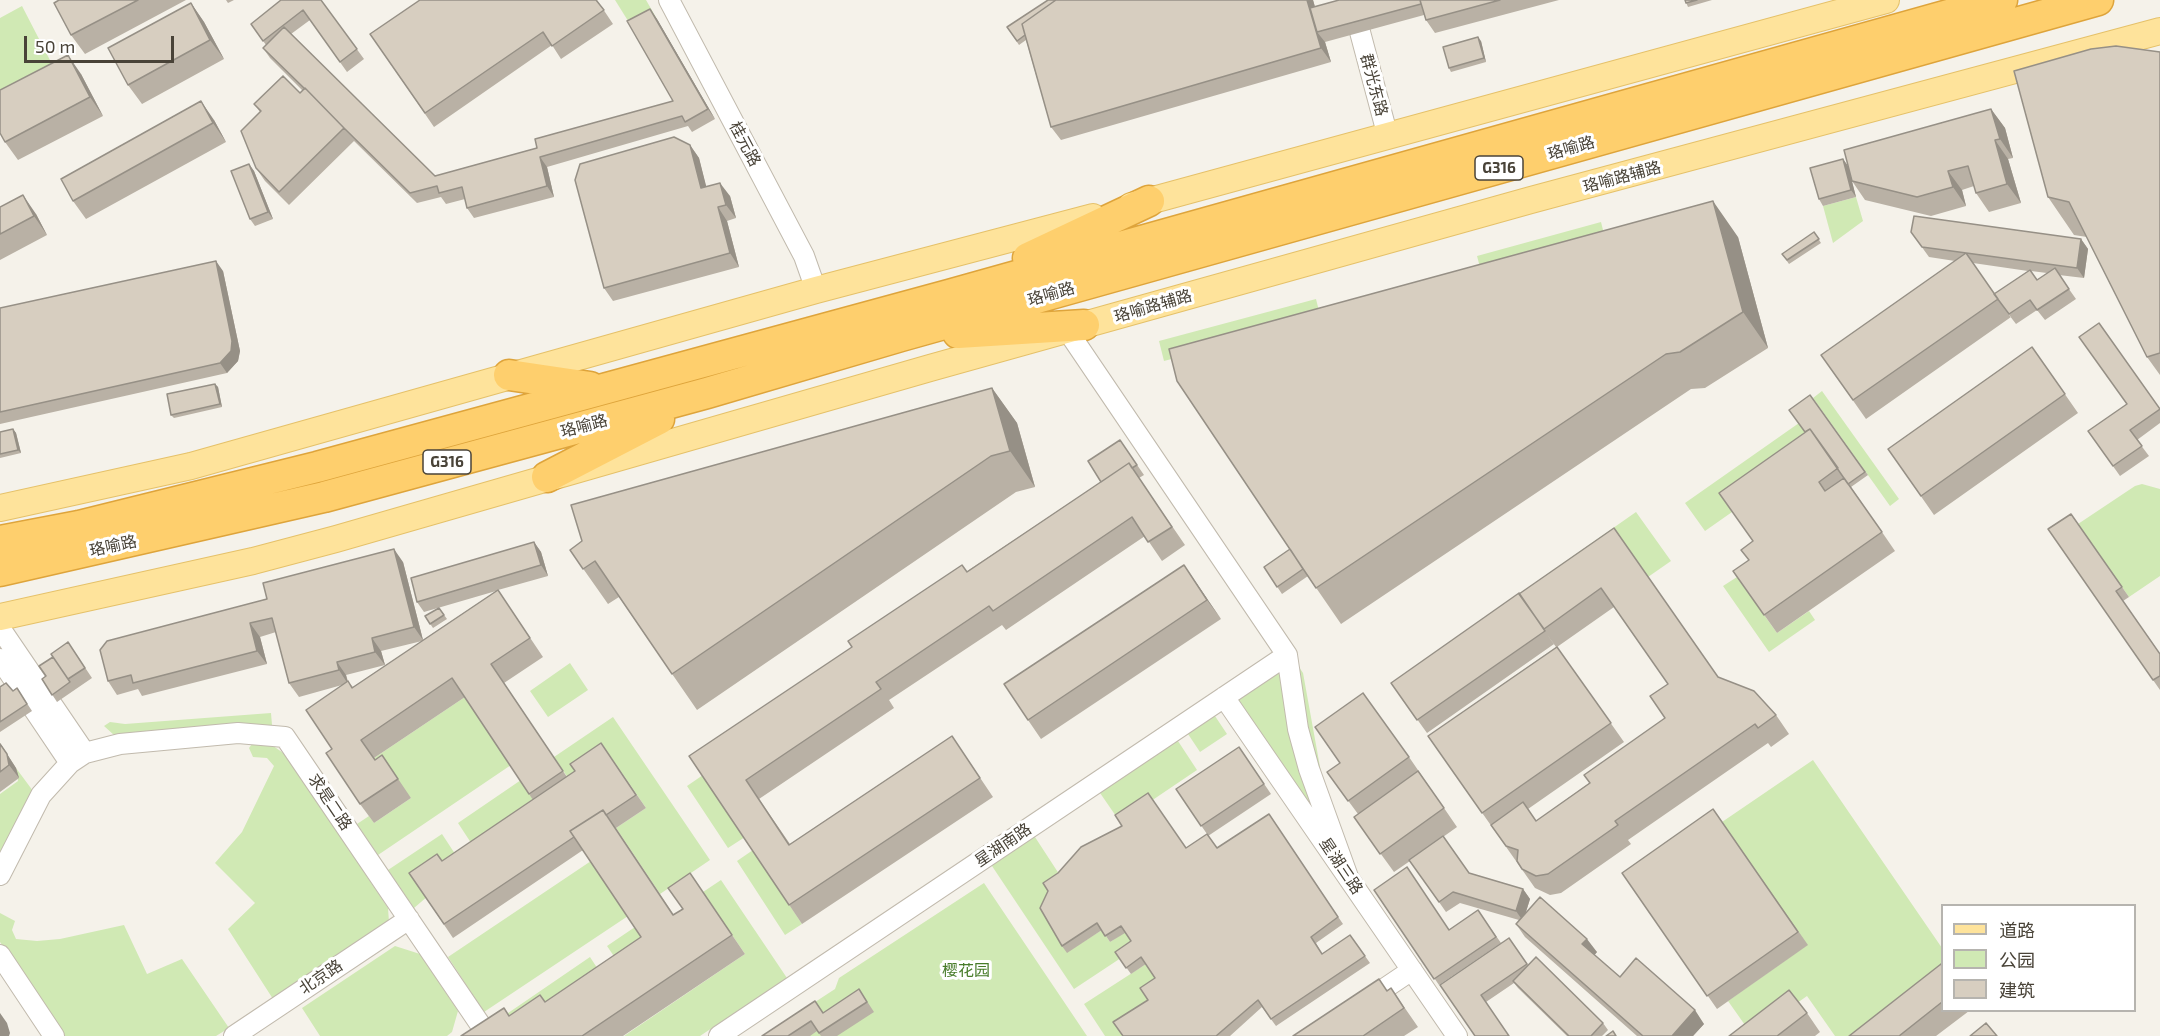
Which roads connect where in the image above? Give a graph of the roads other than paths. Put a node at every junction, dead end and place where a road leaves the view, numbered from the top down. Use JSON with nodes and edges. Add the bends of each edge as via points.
{"nodes":[{"id":1,"x":669,"y":0,"type":"edge"},
{"id":2,"x":1886,"y":0,"type":"edge"},
{"id":3,"x":2002,"y":0,"type":"edge"},
{"id":4,"x":2098,"y":0,"type":"edge"},
{"id":5,"x":1360,"y":32,"type":"edge"},
{"id":6,"x":2157,"y":34,"type":"edge"},
{"id":7,"x":1388,"y":137,"type":"junction"},
{"id":8,"x":1149,"y":201,"type":"junction"},
{"id":9,"x":816,"y":290,"type":"junction"},
{"id":10,"x":949,"y":295,"type":"junction"},
{"id":11,"x":1075,"y":328,"type":"junction"},
{"id":12,"x":901,"y":336,"type":"junction"},
{"id":13,"x":509,"y":375,"type":"junction"},
{"id":14,"x":602,"y":388,"type":"junction"},
{"id":15,"x":707,"y":393,"type":"junction"},
{"id":16,"x":547,"y":477,"type":"junction"},
{"id":17,"x":0,"y":508,"type":"edge"},
{"id":18,"x":0,"y":541,"type":"edge"},
{"id":19,"x":0,"y":571,"type":"edge"},
{"id":20,"x":0,"y":617,"type":"edge"},
{"id":21,"x":0,"y":628,"type":"edge"},
{"id":22,"x":1287,"y":655,"type":"junction"},
{"id":23,"x":0,"y":659,"type":"edge"},
{"id":24,"x":1224,"y":697,"type":"junction"},
{"id":25,"x":78,"y":758,"type":"junction"},
{"id":26,"x":0,"y":875,"type":"edge"},
{"id":27,"x":1348,"y":877,"type":"junction"},
{"id":28,"x":409,"y":919,"type":"junction"},
{"id":29,"x":0,"y":956,"type":"edge"},
{"id":30,"x":1412,"y":970,"type":"junction"},
{"id":31,"x":1346,"y":1014,"type":"edge"},
{"id":32,"x":54,"y":1036,"type":"edge"},
{"id":33,"x":234,"y":1036,"type":"edge"},
{"id":34,"x":488,"y":1036,"type":"edge"},
{"id":35,"x":719,"y":1036,"type":"edge"},
{"id":36,"x":1457,"y":1036,"type":"edge"}],
"edges":[{"from":1,"to":9,"type":"street","name":"桂元路","via":[[804,256]]},
{"from":2,"to":7,"type":"main road"},
{"from":3,"to":10,"type":"highway","name":"珞喻路","number":"G316"},
{"from":4,"to":12,"type":"highway","name":"珞喻路","number":"G316"},
{"from":5,"to":7,"type":"street","name":"群光东路"},
{"from":6,"to":11,"type":"main road","name":"珞喻路辅路","via":[[1531,200]]},
{"from":7,"to":8,"type":"main road"},
{"from":8,"to":9,"type":"main road"},
{"from":8,"to":10,"type":"highway"},
{"from":9,"to":13,"type":"main road"},
{"from":10,"to":14,"type":"highway","name":"珞喻路"},
{"from":11,"to":12,"type":"highway"},
{"from":11,"to":16,"type":"main road","name":"珞喻路辅路"},
{"from":11,"to":22,"type":"street"},
{"from":12,"to":15,"type":"highway","name":"珞喻路","number":"G316"},
{"from":13,"to":14,"type":"highway"},
{"from":13,"to":17,"type":"main road","via":[[191,466]]},
{"from":14,"to":18,"type":"highway","name":"珞喻路","via":[[317,467],[79,526]]},
{"from":15,"to":16,"type":"highway"},
{"from":15,"to":19,"type":"highway","name":"珞喻路","number":"G316","via":[[324,497]]},
{"from":16,"to":20,"type":"main road","name":"珞喻路辅路","via":[[253,561]]},
{"from":21,"to":25,"type":"street"},
{"from":22,"to":24,"type":"street","name":"星湖南路"},
{"from":22,"to":27,"type":"street","via":[[1309,769]]},
{"from":23,"to":25,"type":"street"},
{"from":24,"to":27,"type":"street","name":"星湖三路"},
{"from":24,"to":35,"type":"street","name":"星湖南路"},
{"from":25,"to":26,"type":"street","via":[[41,795]]},
{"from":25,"to":28,"type":"street","name":"求是二路","via":[[120,744],[238,733],[285,737]]},
{"from":27,"to":30,"type":"street","name":"星湖三路"},
{"from":28,"to":33,"type":"street","name":"北京路"},
{"from":28,"to":34,"type":"street","name":"求是二路"},
{"from":29,"to":32,"type":"street"},
{"from":30,"to":31,"type":"street"},
{"from":30,"to":36,"type":"street","name":"星湖三路"}]}
